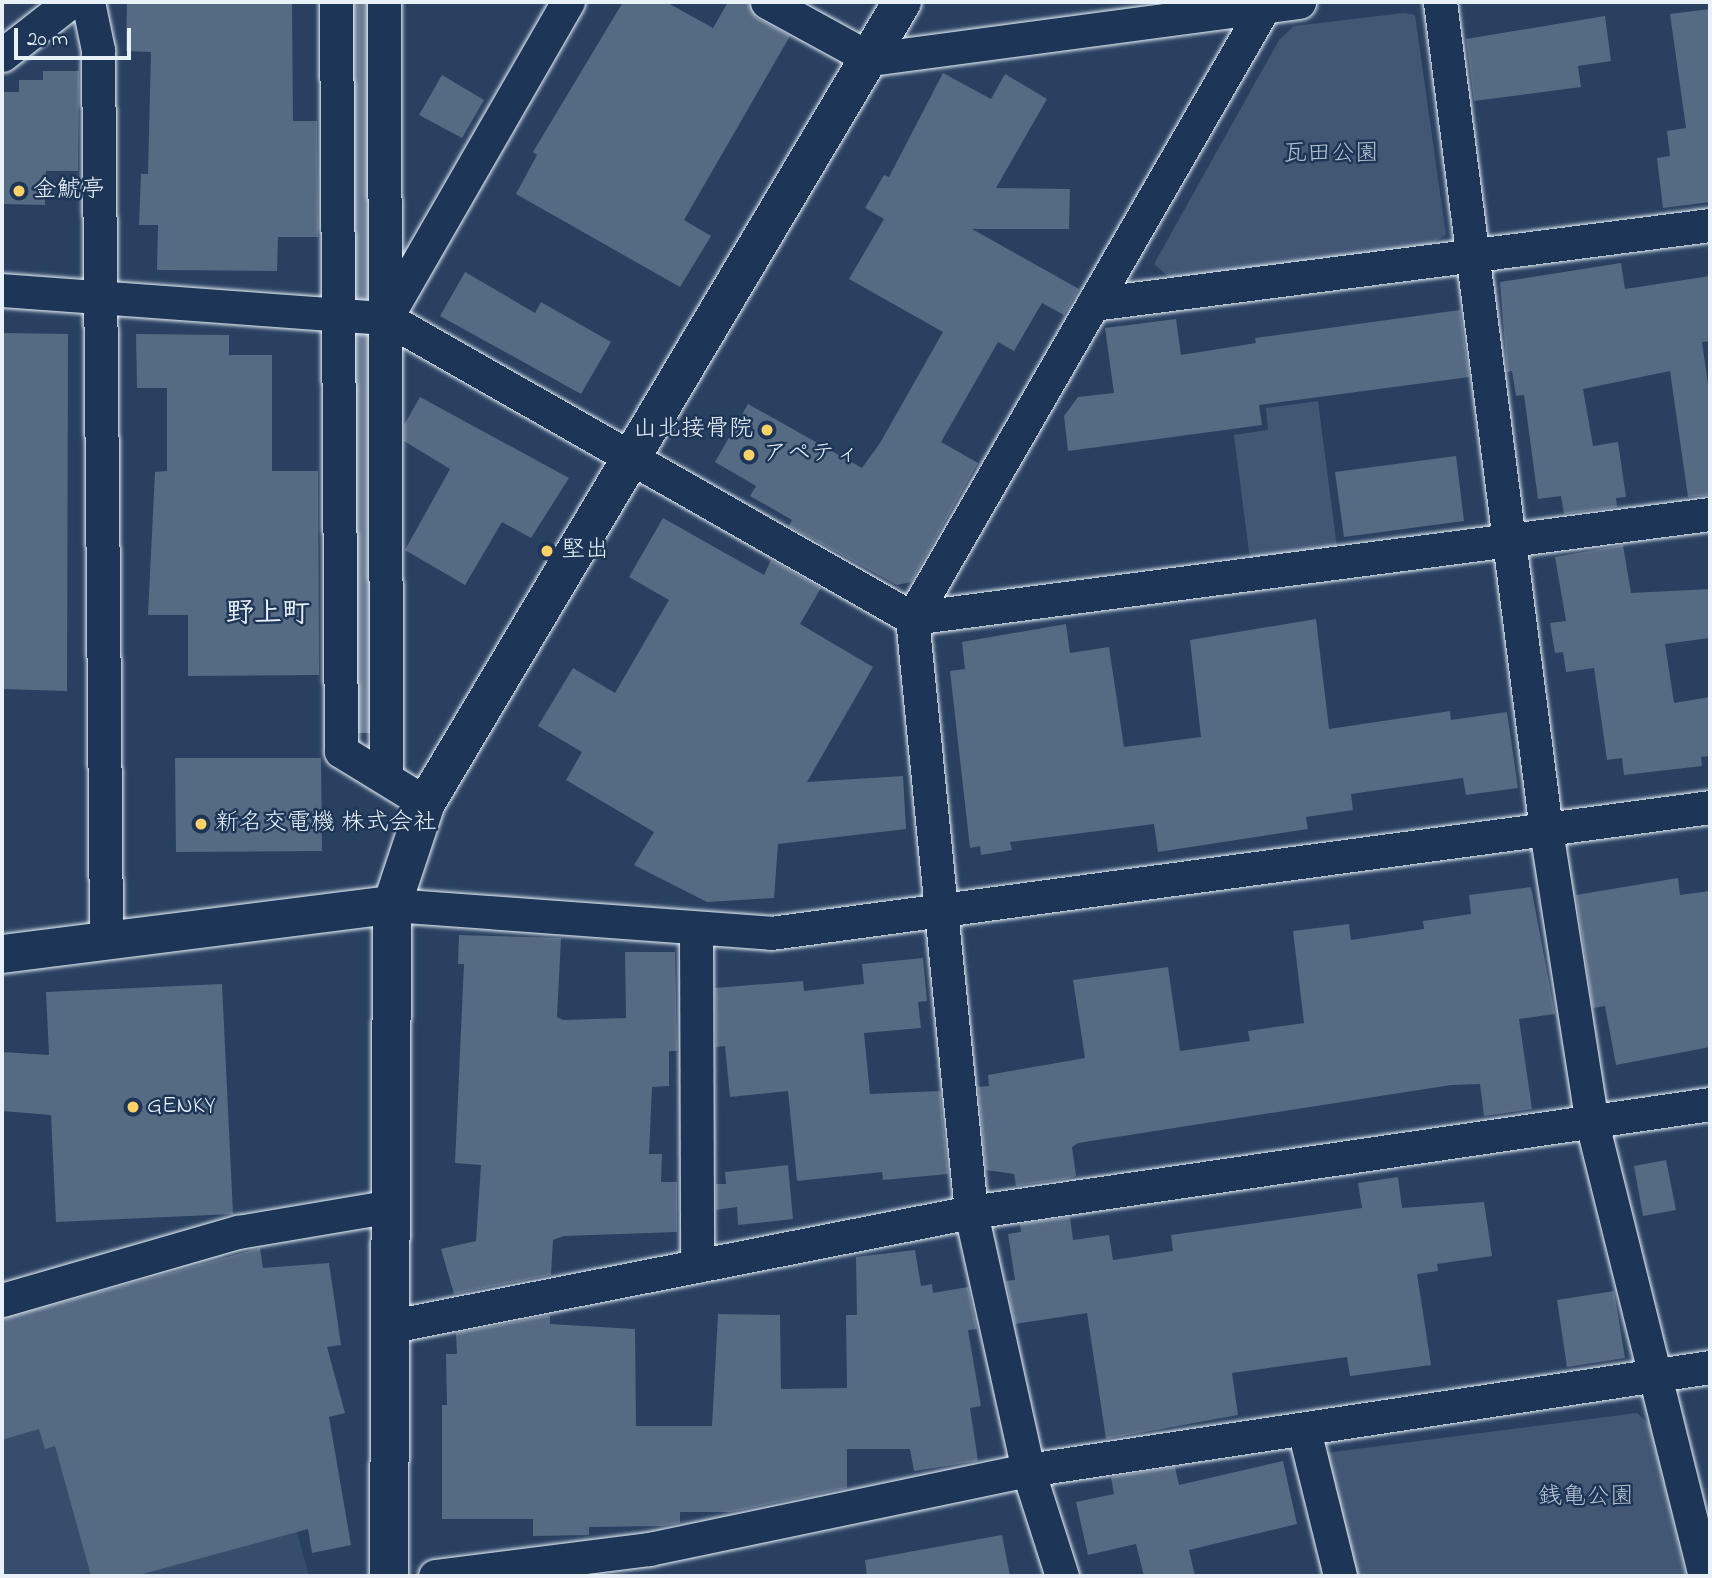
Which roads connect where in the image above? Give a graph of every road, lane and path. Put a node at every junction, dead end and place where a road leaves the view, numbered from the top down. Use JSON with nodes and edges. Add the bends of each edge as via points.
{"nodes":[{"id":1,"x":70,"y":2,"type":"edge"},
{"id":2,"x":88,"y":2,"type":"edge"},
{"id":3,"x":336,"y":2,"type":"edge"},
{"id":4,"x":384,"y":2,"type":"edge"},
{"id":5,"x":568,"y":2,"type":"edge"},
{"id":6,"x":767,"y":2,"type":"edge"},
{"id":7,"x":902,"y":2,"type":"edge"},
{"id":8,"x":1299,"y":2,"type":"edge"},
{"id":9,"x":1440,"y":2,"type":"edge"},
{"id":10,"x":1264,"y":7,"type":"junction"},
{"id":11,"x":2,"y":55,"type":"edge"},
{"id":12,"x":871,"y":59,"type":"junction"},
{"id":13,"x":1710,"y":225,"type":"edge"},
{"id":14,"x":1473,"y":255,"type":"junction"},
{"id":15,"x":2,"y":290,"type":"edge"},
{"id":16,"x":102,"y":299,"type":"junction"},
{"id":17,"x":1093,"y":304,"type":"junction"},
{"id":18,"x":361,"y":315,"type":"junction"},
{"id":19,"x":634,"y":457,"type":"junction"},
{"id":20,"x":1710,"y":514,"type":"edge"},
{"id":21,"x":1509,"y":540,"type":"junction"},
{"id":22,"x":912,"y":618,"type":"junction"},
{"id":23,"x":386,"y":777,"type":"junction"},
{"id":24,"x":426,"y":803,"type":"junction"},
{"id":25,"x":1710,"y":807,"type":"edge"},
{"id":26,"x":1546,"y":830,"type":"junction"},
{"id":27,"x":391,"y":905,"type":"junction"},
{"id":28,"x":941,"y":911,"type":"junction"},
{"id":29,"x":696,"y":932,"type":"junction"},
{"id":30,"x":106,"y":937,"type":"junction"},
{"id":31,"x":2,"y":954,"type":"edge"},
{"id":32,"x":1710,"y":1104,"type":"edge"},
{"id":33,"x":1592,"y":1123,"type":"junction"},
{"id":34,"x":392,"y":1206,"type":"junction"},
{"id":35,"x":971,"y":1212,"type":"junction"},
{"id":36,"x":697,"y":1266,"type":"junction"},
{"id":37,"x":2,"y":1300,"type":"edge"},
{"id":38,"x":392,"y":1326,"type":"junction"},
{"id":39,"x":1710,"y":1367,"type":"edge"},
{"id":40,"x":1654,"y":1376,"type":"junction"},
{"id":41,"x":1304,"y":1430,"type":"junction"},
{"id":42,"x":1028,"y":1470,"type":"junction"},
{"id":43,"x":389,"y":1576,"type":"edge"},
{"id":44,"x":435,"y":1576,"type":"edge"},
{"id":45,"x":1062,"y":1576,"type":"edge"},
{"id":46,"x":1340,"y":1576,"type":"edge"},
{"id":47,"x":1705,"y":1576,"type":"edge"}],
"edges":[{"from":1,"to":11,"type":"street"},
{"from":2,"to":16,"type":"street","via":[[98,50]]},
{"from":3,"to":18,"type":"street"},
{"from":4,"to":18,"type":"street"},
{"from":5,"to":18,"type":"street"},
{"from":6,"to":12,"type":"street"},
{"from":7,"to":12,"type":"street"},
{"from":8,"to":10,"type":"street"},
{"from":9,"to":14,"type":"street"},
{"from":10,"to":12,"type":"street"},
{"from":10,"to":17,"type":"street"},
{"from":12,"to":19,"type":"street"},
{"from":13,"to":14,"type":"street"},
{"from":14,"to":17,"type":"street"},
{"from":14,"to":21,"type":"street"},
{"from":15,"to":16,"type":"street"},
{"from":16,"to":18,"type":"street"},
{"from":16,"to":30,"type":"street"},
{"from":17,"to":22,"type":"street"},
{"from":18,"to":19,"type":"street"},
{"from":18,"to":23,"type":"street"},
{"from":18,"to":23,"type":"street","via":[[341,751]]},
{"from":19,"to":22,"type":"street"},
{"from":19,"to":24,"type":"street"},
{"from":20,"to":21,"type":"street"},
{"from":21,"to":22,"type":"street"},
{"from":21,"to":26,"type":"street"},
{"from":22,"to":28,"type":"street"},
{"from":23,"to":24,"type":"street"},
{"from":24,"to":27,"type":"street"},
{"from":25,"to":26,"type":"street"},
{"from":26,"to":28,"type":"street"},
{"from":26,"to":33,"type":"street"},
{"from":27,"to":29,"type":"street"},
{"from":27,"to":30,"type":"street"},
{"from":27,"to":34,"type":"street"},
{"from":28,"to":29,"type":"street","via":[[771,933]]},
{"from":28,"to":35,"type":"street"},
{"from":29,"to":36,"type":"street"},
{"from":30,"to":31,"type":"street"},
{"from":32,"to":33,"type":"street"},
{"from":33,"to":35,"type":"street"},
{"from":33,"to":40,"type":"street"},
{"from":34,"to":37,"type":"street","via":[[238,1232]]},
{"from":34,"to":38,"type":"street"},
{"from":35,"to":36,"type":"street"},
{"from":35,"to":42,"type":"street"},
{"from":36,"to":38,"type":"street"},
{"from":38,"to":43,"type":"street"},
{"from":39,"to":40,"type":"street"},
{"from":40,"to":41,"type":"street"},
{"from":40,"to":47,"type":"street"},
{"from":41,"to":42,"type":"street"},
{"from":41,"to":46,"type":"street"},
{"from":42,"to":44,"type":"street","via":[[649,1549]]},
{"from":42,"to":45,"type":"street"}]}
